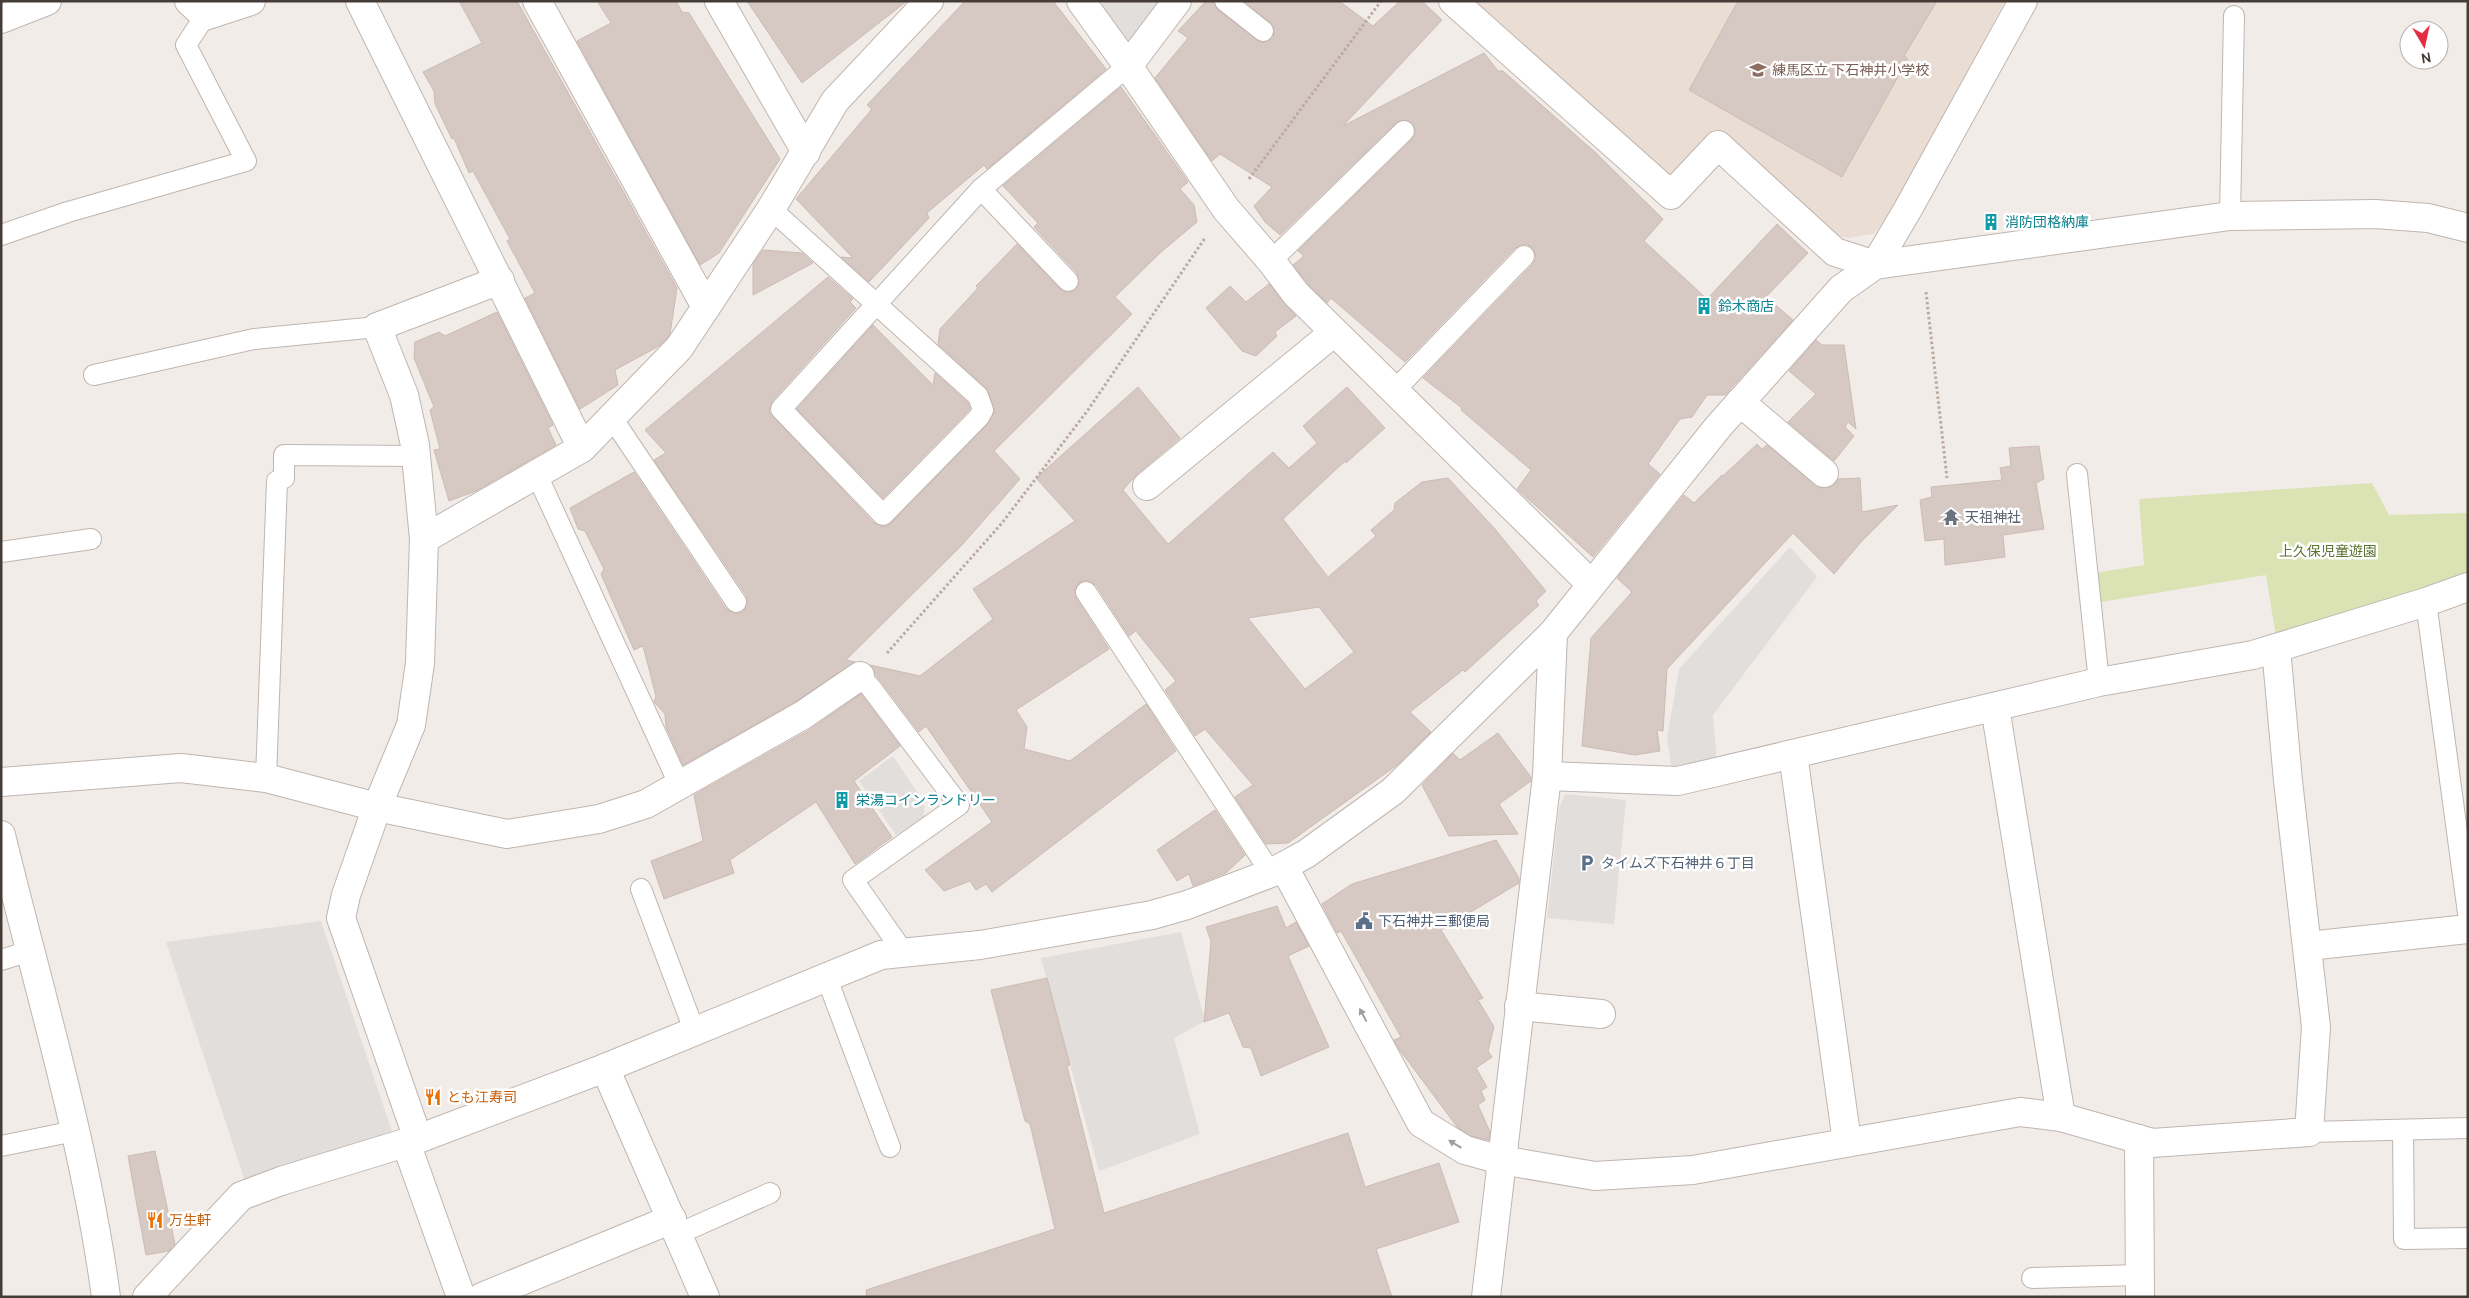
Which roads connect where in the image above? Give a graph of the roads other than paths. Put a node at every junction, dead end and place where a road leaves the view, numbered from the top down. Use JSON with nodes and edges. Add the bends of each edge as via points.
{"nodes":[{"id":1,"x":47,"y":1,"type":"edge"},
{"id":2,"x":251,"y":1,"type":"edge"},
{"id":3,"x":360,"y":1,"type":"edge"},
{"id":4,"x":538,"y":1,"type":"edge"},
{"id":5,"x":719,"y":1,"type":"edge"},
{"id":6,"x":929,"y":1,"type":"edge"},
{"id":7,"x":1081,"y":1,"type":"edge"},
{"id":8,"x":1177,"y":1,"type":"edge"},
{"id":9,"x":1225,"y":1,"type":"edge"},
{"id":10,"x":1453,"y":1,"type":"edge"},
{"id":11,"x":2023,"y":1,"type":"edge"},
{"id":12,"x":197,"y":9,"type":"edge"},
{"id":13,"x":2234,"y":16,"type":"dead end"},
{"id":14,"x":1,"y":19,"type":"edge"},
{"id":15,"x":1263,"y":31,"type":"dead end"},
{"id":16,"x":1128,"y":66,"type":"junction"},
{"id":17,"x":1404,"y":131,"type":"dead end"},
{"id":18,"x":806,"y":152,"type":"junction"},
{"id":19,"x":981,"y":189,"type":"junction"},
{"id":20,"x":771,"y":209,"type":"junction"},
{"id":21,"x":2230,"y":216,"type":"junction"},
{"id":22,"x":2468,"y":228,"type":"edge"},
{"id":23,"x":1,"y":234,"type":"edge"},
{"id":24,"x":1524,"y":256,"type":"dead end"},
{"id":25,"x":1271,"y":260,"type":"junction"},
{"id":26,"x":1875,"y":265,"type":"junction"},
{"id":27,"x":500,"y":280,"type":"junction"},
{"id":28,"x":1068,"y":281,"type":"dead end"},
{"id":29,"x":877,"y":305,"type":"junction"},
{"id":30,"x":706,"y":307,"type":"junction"},
{"id":31,"x":377,"y":327,"type":"junction"},
{"id":32,"x":1334,"y":334,"type":"junction"},
{"id":33,"x":94,"y":375,"type":"dead end"},
{"id":34,"x":1394,"y":390,"type":"junction"},
{"id":35,"x":1740,"y":402,"type":"junction"},
{"id":36,"x":612,"y":418,"type":"junction"},
{"id":37,"x":582,"y":448,"type":"junction"},
{"id":38,"x":416,"y":456,"type":"junction"},
{"id":39,"x":1824,"y":472,"type":"dead end"},
{"id":40,"x":537,"y":474,"type":"junction"},
{"id":41,"x":2077,"y":474,"type":"dead end"},
{"id":42,"x":1147,"y":486,"type":"dead end"},
{"id":43,"x":90,"y":539,"type":"dead end"},
{"id":44,"x":424,"y":539,"type":"junction"},
{"id":45,"x":1,"y":552,"type":"edge"},
{"id":46,"x":1591,"y":584,"type":"junction"},
{"id":47,"x":2468,"y":587,"type":"edge"},
{"id":48,"x":1086,"y":592,"type":"dead end"},
{"id":49,"x":736,"y":602,"type":"dead end"},
{"id":50,"x":2426,"y":602,"type":"junction"},
{"id":51,"x":1553,"y":633,"type":"junction"},
{"id":52,"x":2276,"y":648,"type":"junction"},
{"id":53,"x":860,"y":676,"type":"joint"},
{"id":54,"x":2099,"y":682,"type":"junction"},
{"id":55,"x":1996,"y":707,"type":"junction"},
{"id":56,"x":1793,"y":754,"type":"junction"},
{"id":57,"x":1547,"y":776,"type":"junction"},
{"id":58,"x":266,"y":778,"type":"junction"},
{"id":59,"x":1,"y":782,"type":"edge"},
{"id":60,"x":680,"y":784,"type":"junction"},
{"id":61,"x":377,"y":807,"type":"junction"},
{"id":62,"x":1,"y":835,"type":"edge"},
{"id":63,"x":1278,"y":870,"type":"junction"},
{"id":64,"x":641,"y":889,"type":"dead end"},
{"id":65,"x":2468,"y":912,"type":"edge"},
{"id":66,"x":2468,"y":929,"type":"edge"},
{"id":67,"x":2308,"y":946,"type":"junction"},
{"id":68,"x":30,"y":952,"type":"junction"},
{"id":69,"x":904,"y":953,"type":"junction"},
{"id":70,"x":1,"y":960,"type":"edge"},
{"id":71,"x":826,"y":976,"type":"junction"},
{"id":72,"x":1519,"y":1006,"type":"junction"},
{"id":73,"x":1601,"y":1014,"type":"dead end"},
{"id":74,"x":694,"y":1030,"type":"junction"},
{"id":75,"x":605,"y":1068,"type":"junction"},
{"id":76,"x":2061,"y":1117,"type":"junction"},
{"id":77,"x":2468,"y":1128,"type":"edge"},
{"id":78,"x":2404,"y":1130,"type":"junction"},
{"id":79,"x":75,"y":1132,"type":"junction"},
{"id":80,"x":2309,"y":1132,"type":"junction"},
{"id":81,"x":2139,"y":1139,"type":"junction"},
{"id":82,"x":412,"y":1141,"type":"junction"},
{"id":83,"x":1847,"y":1142,"type":"junction"},
{"id":84,"x":1,"y":1146,"type":"edge"},
{"id":85,"x":890,"y":1146,"type":"dead end"},
{"id":86,"x":1500,"y":1160,"type":"junction"},
{"id":87,"x":770,"y":1193,"type":"dead end"},
{"id":88,"x":675,"y":1227,"type":"junction"},
{"id":89,"x":2468,"y":1238,"type":"edge"},
{"id":90,"x":2032,"y":1278,"type":"dead end"},
{"id":91,"x":2139,"y":1286,"type":"edge"},
{"id":92,"x":106,"y":1297,"type":"edge"},
{"id":93,"x":148,"y":1297,"type":"edge"},
{"id":94,"x":460,"y":1297,"type":"edge"},
{"id":95,"x":482,"y":1297,"type":"edge"},
{"id":96,"x":705,"y":1297,"type":"edge"},
{"id":97,"x":1486,"y":1297,"type":"edge"}],
"edges":[{"from":1,"to":14,"type":"street"},
{"from":2,"to":12,"type":"street"},
{"from":3,"to":27,"type":"street"},
{"from":4,"to":30,"type":"street"},
{"from":5,"to":18,"type":"street"},
{"from":6,"to":18,"type":"street","via":[[836,101]]},
{"from":7,"to":16,"type":"street"},
{"from":8,"to":16,"type":"street"},
{"from":9,"to":15,"type":"lane"},
{"from":10,"to":26,"type":"street","via":[[1671,194],[1718,145],[1835,252]]},
{"from":11,"to":26,"type":"street"},
{"from":12,"to":23,"type":"lane","via":[[186,45],[246,161]]},
{"from":13,"to":21,"type":"lane"},
{"from":16,"to":19,"type":"lane"},
{"from":16,"to":25,"type":"street","via":[[1226,209]]},
{"from":17,"to":25,"type":"lane"},
{"from":18,"to":20,"type":"street"},
{"from":19,"to":28,"type":"lane"},
{"from":19,"to":29,"type":"lane"},
{"from":20,"to":29,"type":"lane"},
{"from":20,"to":30,"type":"street"},
{"from":21,"to":22,"type":"street","via":[[2375,214],[2428,218]]},
{"from":21,"to":26,"type":"street"},
{"from":24,"to":34,"type":"lane"},
{"from":25,"to":32,"type":"street","via":[[1296,294]]},
{"from":26,"to":35,"type":"street","via":[[1841,289]]},
{"from":27,"to":31,"type":"street"},
{"from":27,"to":37,"type":"street"},
{"from":29,"to":29,"type":"lane","via":[[978,396],[983,410],[883,514],[781,409]]},
{"from":30,"to":36,"type":"street","via":[[679,348]]},
{"from":31,"to":33,"type":"lane","via":[[254,340]]},
{"from":31,"to":38,"type":"street","via":[[404,394]]},
{"from":32,"to":34,"type":"street"},
{"from":32,"to":42,"type":"street"},
{"from":34,"to":46,"type":"street"},
{"from":35,"to":39,"type":"street"},
{"from":35,"to":46,"type":"street"},
{"from":36,"to":37,"type":"street"},
{"from":36,"to":49,"type":"lane"},
{"from":37,"to":40,"type":"street"},
{"from":38,"to":44,"type":"street"},
{"from":38,"to":58,"type":"lane","via":[[284,455],[284,478],[277,481]]},
{"from":40,"to":44,"type":"street"},
{"from":40,"to":60,"type":"lane"},
{"from":41,"to":54,"type":"lane"},
{"from":43,"to":45,"type":"lane"},
{"from":44,"to":61,"type":"street","via":[[420,663],[411,725]]},
{"from":46,"to":51,"type":"street"},
{"from":47,"to":50,"type":"street"},
{"from":48,"to":63,"type":"lane"},
{"from":50,"to":52,"type":"street"},
{"from":50,"to":65,"type":"lane"},
{"from":51,"to":57,"type":"street"},
{"from":51,"to":63,"type":"street","via":[[1393,791]]},
{"from":52,"to":54,"type":"street","via":[[2253,655]]},
{"from":52,"to":67,"type":"street"},
{"from":53,"to":60,"type":"street","via":[[803,715]]},
{"from":53,"to":69,"type":"lane","via":[[959,805],[853,880]]},
{"from":54,"to":55,"type":"street"},
{"from":55,"to":56,"type":"street"},
{"from":55,"to":76,"type":"street"},
{"from":56,"to":57,"type":"street","via":[[1678,781]]},
{"from":56,"to":83,"type":"street"},
{"from":57,"to":72,"type":"street"},
{"from":58,"to":59,"type":"street","via":[[181,768]]},
{"from":58,"to":61,"type":"street"},
{"from":60,"to":61,"type":"street","via":[[646,804],[600,819],[507,834]]},
{"from":61,"to":82,"type":"street","via":[[341,918]]},
{"from":62,"to":68,"type":"street"},
{"from":63,"to":69,"type":"street","via":[[1152,915],[980,945]]},
{"from":86,"to":63,"type":"street","one_way":true,"via":[[1465,1150],[1421,1123]]},
{"from":64,"to":74,"type":"lane"},
{"from":66,"to":67,"type":"street"},
{"from":67,"to":80,"type":"street","via":[[2316,1027]]},
{"from":68,"to":70,"type":"lane"},
{"from":68,"to":79,"type":"street"},
{"from":69,"to":71,"type":"street","via":[[881,955]]},
{"from":71,"to":74,"type":"street"},
{"from":71,"to":85,"type":"lane"},
{"from":72,"to":73,"type":"street"},
{"from":72,"to":86,"type":"street"},
{"from":74,"to":75,"type":"street"},
{"from":75,"to":82,"type":"street"},
{"from":75,"to":88,"type":"street"},
{"from":76,"to":81,"type":"street"},
{"from":76,"to":83,"type":"street","via":[[2020,1112]]},
{"from":77,"to":78,"type":"lane"},
{"from":78,"to":80,"type":"lane"},
{"from":78,"to":89,"type":"lane","via":[[2404,1239]]},
{"from":79,"to":84,"type":"lane"},
{"from":79,"to":92,"type":"street"},
{"from":80,"to":81,"type":"street","via":[[2152,1143]]},
{"from":81,"to":91,"type":"street"},
{"from":82,"to":93,"type":"street","via":[[241,1196]]},
{"from":82,"to":94,"type":"street"},
{"from":83,"to":86,"type":"street","via":[[1693,1170],[1596,1176]]},
{"from":86,"to":97,"type":"street"},
{"from":87,"to":88,"type":"lane"},
{"from":88,"to":95,"type":"street"},
{"from":88,"to":96,"type":"street"},
{"from":90,"to":91,"type":"lane"}]}
